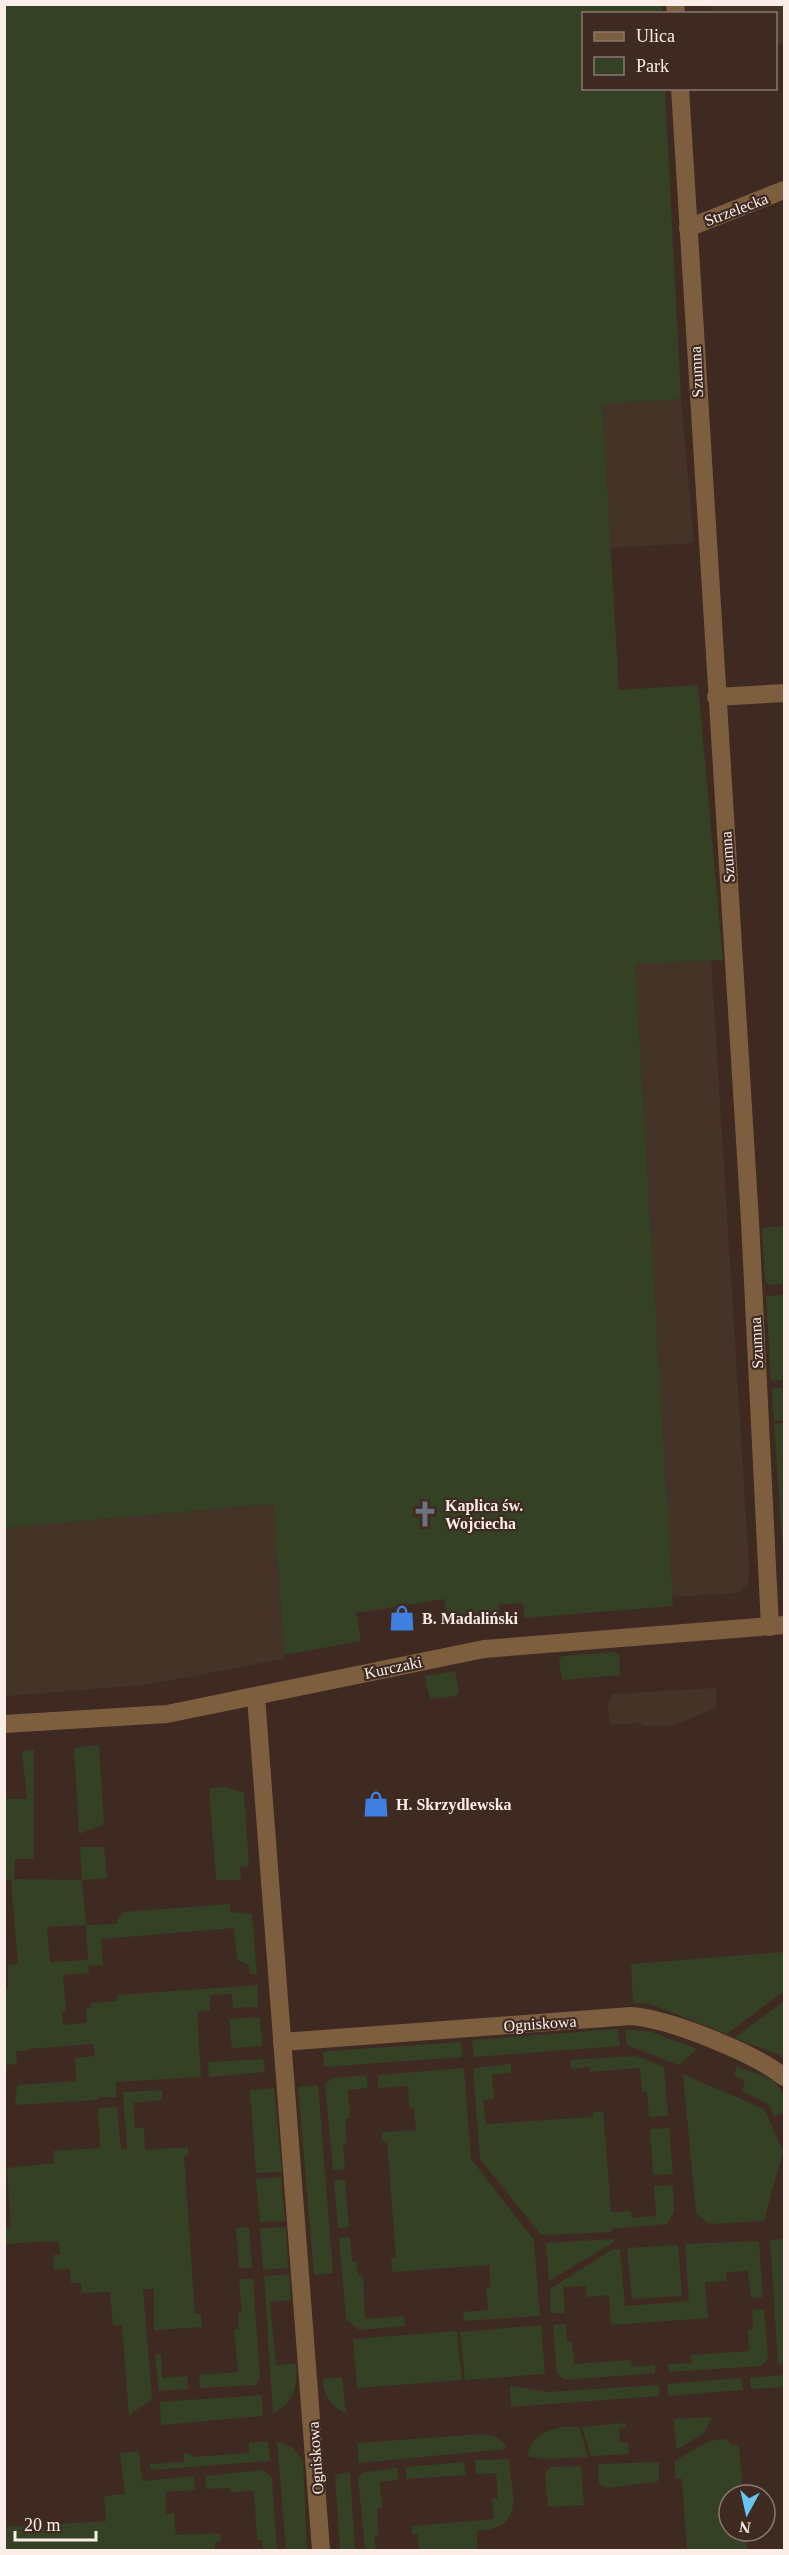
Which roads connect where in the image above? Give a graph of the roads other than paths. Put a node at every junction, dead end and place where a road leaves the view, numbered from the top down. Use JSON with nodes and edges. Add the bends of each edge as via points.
{"nodes":[{"id":1,"x":680,"y":90,"type":"edge"},
{"id":2,"x":784,"y":190,"type":"edge"},
{"id":3,"x":688,"y":228,"type":"junction"},
{"id":4,"x":784,"y":693,"type":"edge"},
{"id":5,"x":716,"y":697,"type":"junction"},
{"id":6,"x":777,"y":1626,"type":"edge"},
{"id":7,"x":256,"y":1697,"type":"junction"},
{"id":8,"x":4,"y":1724,"type":"edge"},
{"id":9,"x":282,"y":2042,"type":"junction"},
{"id":10,"x":784,"y":2077,"type":"edge"},
{"id":11,"x":321,"y":2550,"type":"edge"}],
"edges":[{"from":1,"to":3,"type":"street","name":"Szumna"},
{"from":2,"to":3,"type":"street","name":"Strzelecka"},
{"from":3,"to":5,"type":"street","name":"Szumna"},
{"from":4,"to":5,"type":"street"},
{"from":5,"to":6,"type":"street","name":"Szumna"},
{"from":6,"to":7,"type":"street","name":"Kurczaki","via":[[484,1649]]},
{"from":7,"to":8,"type":"street","name":"Kurczaki","via":[[167,1714]]},
{"from":7,"to":9,"type":"street","name":"Ogniskowa"},
{"from":9,"to":10,"type":"street","name":"Ogniskowa","via":[[631,2016],[659,2021],[710,2040],[774,2068]]},
{"from":9,"to":11,"type":"street","name":"Ogniskowa"}]}
